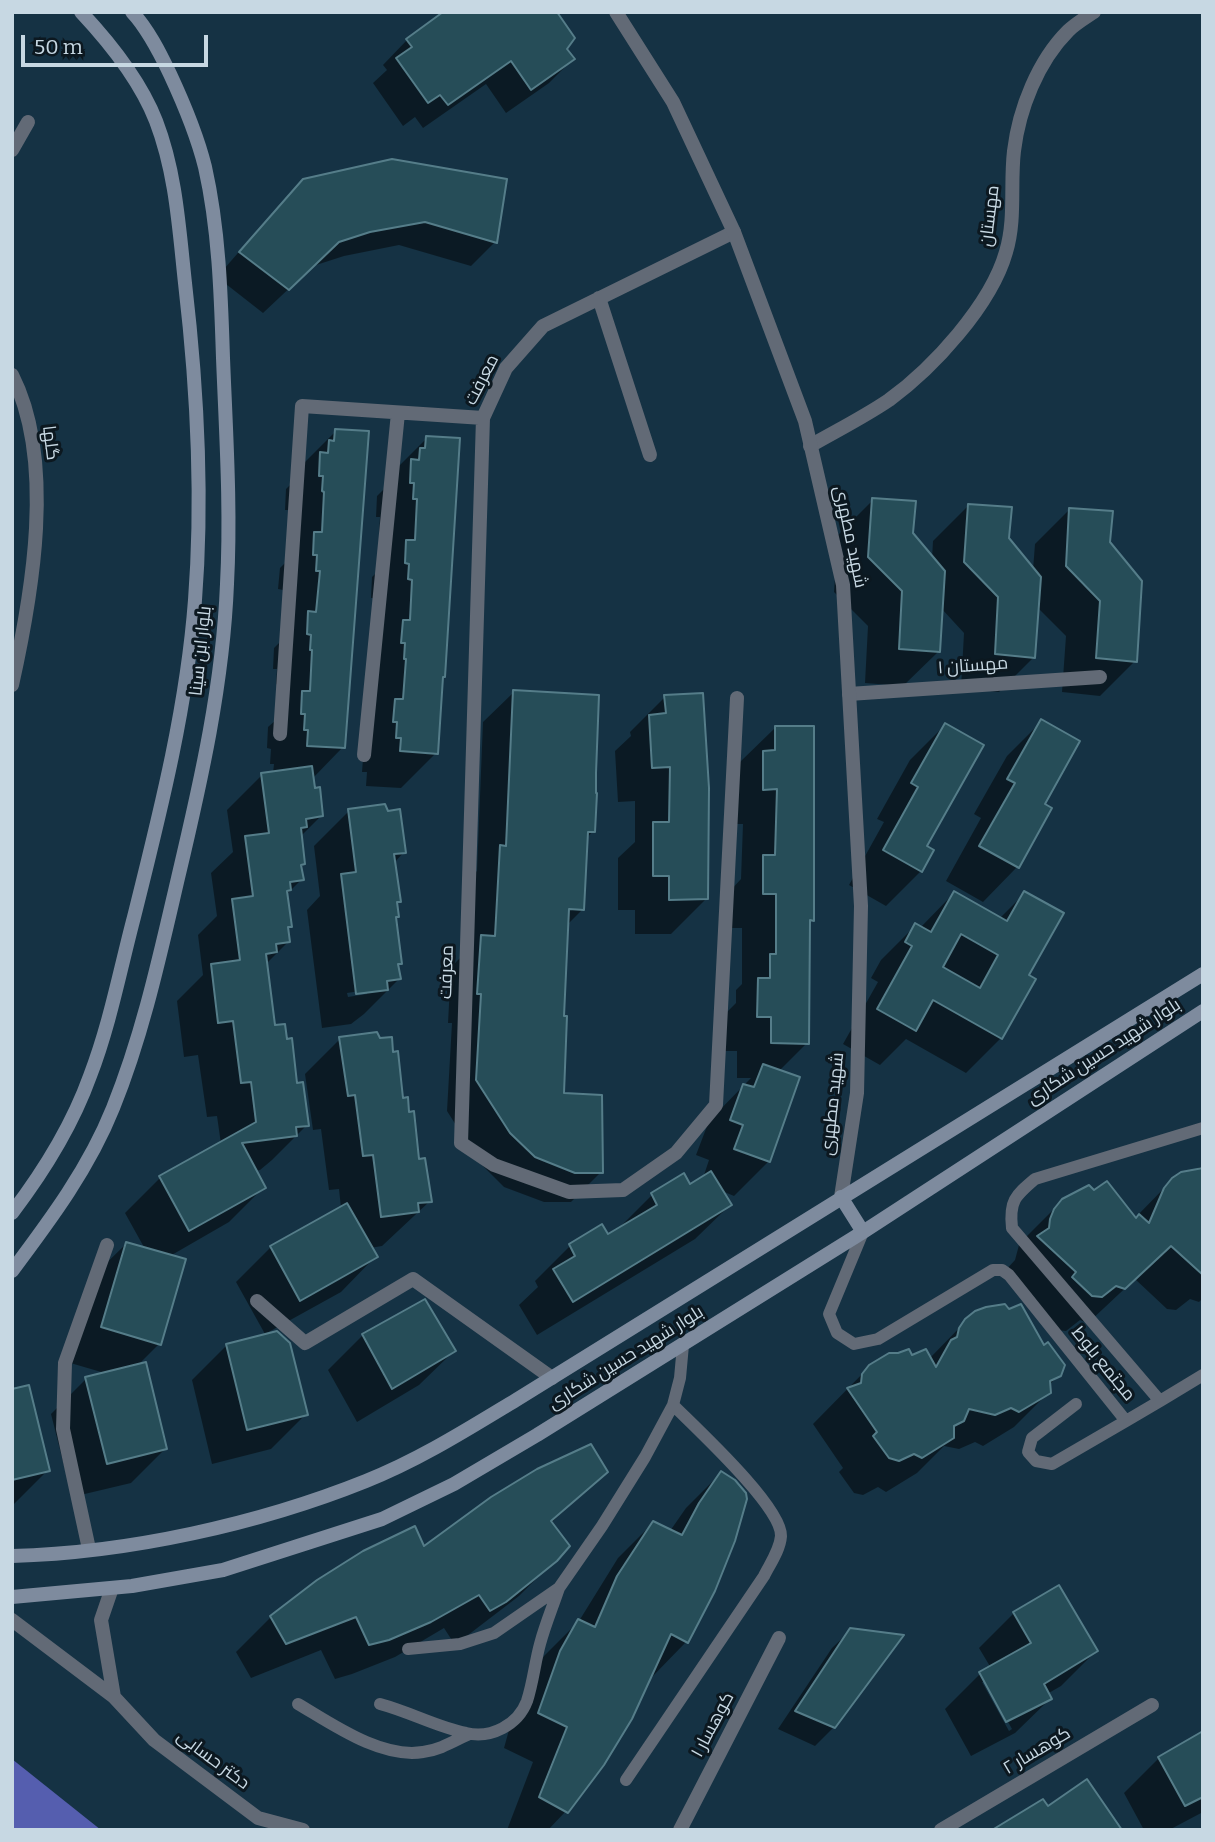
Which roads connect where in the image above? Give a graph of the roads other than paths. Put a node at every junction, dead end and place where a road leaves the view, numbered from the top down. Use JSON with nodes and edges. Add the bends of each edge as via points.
{"nodes":[{"id":1,"x":81,"y":12,"type":"edge"},
{"id":2,"x":132,"y":12,"type":"edge"},
{"id":3,"x":616,"y":12,"type":"edge"},
{"id":4,"x":1094,"y":12,"type":"edge"},
{"id":5,"x":29,"y":122,"type":"dead end"},
{"id":6,"x":12,"y":150,"type":"edge"},
{"id":7,"x":734,"y":232,"type":"junction"},
{"id":8,"x":598,"y":298,"type":"junction"},
{"id":9,"x":12,"y":375,"type":"edge"},
{"id":10,"x":398,"y":413,"type":"junction"},
{"id":11,"x":484,"y":418,"type":"junction"},
{"id":12,"x":810,"y":446,"type":"junction"},
{"id":13,"x":650,"y":455,"type":"dead end"},
{"id":14,"x":1100,"y":677,"type":"dead end"},
{"id":15,"x":12,"y":685,"type":"edge"},
{"id":16,"x":849,"y":694,"type":"junction"},
{"id":17,"x":737,"y":698,"type":"dead end"},
{"id":18,"x":280,"y":734,"type":"dead end"},
{"id":19,"x":364,"y":755,"type":"dead end"},
{"id":20,"x":1199,"y":981,"type":"edge"},
{"id":21,"x":1203,"y":1011,"type":"edge"},
{"id":22,"x":1203,"y":1128,"type":"edge"},
{"id":23,"x":841,"y":1197,"type":"junction"},
{"id":24,"x":12,"y":1213,"type":"edge"},
{"id":25,"x":863,"y":1232,"type":"junction"},
{"id":26,"x":107,"y":1245,"type":"dead end"},
{"id":27,"x":12,"y":1271,"type":"edge"},
{"id":28,"x":257,"y":1301,"type":"dead end"},
{"id":29,"x":683,"y":1345,"type":"junction"},
{"id":30,"x":1203,"y":1375,"type":"edge"},
{"id":31,"x":552,"y":1378,"type":"junction"},
{"id":32,"x":1160,"y":1401,"type":"junction"},
{"id":33,"x":1076,"y":1404,"type":"dead end"},
{"id":34,"x":673,"y":1405,"type":"junction"},
{"id":35,"x":1126,"y":1421,"type":"junction"},
{"id":36,"x":89,"y":1549,"type":"junction"},
{"id":37,"x":12,"y":1556,"type":"edge"},
{"id":38,"x":112,"y":1588,"type":"junction"},
{"id":39,"x":559,"y":1588,"type":"junction"},
{"id":40,"x":12,"y":1597,"type":"edge"},
{"id":41,"x":12,"y":1620,"type":"edge"},
{"id":42,"x":779,"y":1638,"type":"dead end"},
{"id":43,"x":408,"y":1649,"type":"dead end"},
{"id":44,"x":114,"y":1697,"type":"junction"},
{"id":45,"x":298,"y":1704,"type":"dead end"},
{"id":46,"x":380,"y":1704,"type":"dead end"},
{"id":47,"x":1152,"y":1705,"type":"dead end"},
{"id":48,"x":469,"y":1734,"type":"junction"},
{"id":49,"x":626,"y":1780,"type":"dead end"},
{"id":50,"x":303,"y":1830,"type":"edge"},
{"id":51,"x":680,"y":1830,"type":"edge"},
{"id":52,"x":941,"y":1830,"type":"edge"}],
"edges":[{"from":1,"to":24,"type":"main road","name":"بلوار ابن سینا","via":[[110,43],[132,78],[155,119],[172,169],[193,383],[198,545],[195,600],[181,710],[110,1016],[90,1077],[60,1144]]},
{"from":2,"to":27,"type":"main road","name":"بلوار ابن سینا","via":[[161,56],[188,113],[205,167],[213,216],[222,307],[229,490],[221,656],[195,808],[130,1061],[113,1109],[73,1188]]},
{"from":3,"to":7,"type":"street","name":"شهید مطهری","via":[[673,102]]},
{"from":4,"to":12,"type":"street","name":"مهستان","via":[[1069,30],[1049,54],[1021,115],[1007,251],[992,288],[968,323],[889,400]]},
{"from":5,"to":6,"type":"street"},
{"from":7,"to":8,"type":"street","name":"معرفت"},
{"from":7,"to":12,"type":"street","name":"شهید مطهری","via":[[805,421]]},
{"from":8,"to":11,"type":"street","name":"معرفت","via":[[543,326],[506,368]]},
{"from":8,"to":13,"type":"street"},
{"from":9,"to":15,"type":"street","name":"گلها","via":[[27,414],[36,500],[34,568]]},
{"from":10,"to":11,"type":"street"},
{"from":10,"to":18,"type":"street","via":[[302,407]]},
{"from":10,"to":19,"type":"street"},
{"from":11,"to":17,"type":"street","name":"معرفت","via":[[461,1143],[494,1165],[569,1192],[623,1190],[676,1153],[716,1105]]},
{"from":12,"to":16,"type":"street","name":"شهید مطهری","via":[[844,585]]},
{"from":14,"to":16,"type":"street","name":"مهستان ۱"},
{"from":16,"to":23,"type":"street","name":"شهید مطهری","via":[[861,906],[857,1093]]},
{"from":20,"to":23,"type":"main road","name":"بلوار شهید حسین شکاری"},
{"from":21,"to":25,"type":"main road","name":"بلوار شهید حسین شکاری"},
{"from":22,"to":32,"type":"lane","name":"مجتمع بلوط","via":[[1035,1179],[1010,1209],[1012,1228]]},
{"from":23,"to":25,"type":"main road"},
{"from":23,"to":31,"type":"main road","name":"بلوار شهید حسین شکاری"},
{"from":25,"to":29,"type":"main road","name":"بلوار شهید حسین شکاری"},
{"from":25,"to":35,"type":"lane","name":"مجتمع بلوط","via":[[829,1314],[837,1333],[854,1345],[878,1339],[993,1270],[1002,1270]]},
{"from":26,"to":36,"type":"street","via":[[65,1363],[63,1429]]},
{"from":28,"to":31,"type":"street","via":[[305,1343],[413,1279]]},
{"from":29,"to":34,"type":"lane"},
{"from":29,"to":38,"type":"main road","name":"بلوار شهید حسین شکاری","via":[[454,1484],[382,1519],[223,1570]]},
{"from":30,"to":32,"type":"lane"},
{"from":31,"to":36,"type":"main road","name":"بلوار شهید حسین شکاری","via":[[435,1448],[367,1481],[213,1530]]},
{"from":32,"to":35,"type":"lane","name":"مجتمع بلوط"},
{"from":33,"to":35,"type":"lane","via":[[1032,1438],[1028,1452],[1035,1461],[1052,1464]]},
{"from":34,"to":39,"type":"lane","via":[[638,1469]]},
{"from":34,"to":49,"type":"lane","via":[[763,1501],[779,1522],[781,1535],[779,1549],[764,1576]]},
{"from":36,"to":37,"type":"main road","name":"بلوار شهید حسین شکاری"},
{"from":38,"to":40,"type":"main road","name":"بلوار شهید حسین شکاری"},
{"from":38,"to":44,"type":"street","via":[[101,1620]]},
{"from":39,"to":43,"type":"lane","via":[[494,1633],[460,1644]]},
{"from":39,"to":48,"type":"lane","via":[[526,1704],[512,1723],[497,1732]]},
{"from":41,"to":44,"type":"street","name":"دکتر حسابی"},
{"from":42,"to":51,"type":"street","name":"کوهسار ۱"},
{"from":44,"to":50,"type":"street","name":"دکتر حسابی","via":[[154,1740],[258,1818]]},
{"from":45,"to":48,"type":"lane","via":[[355,1737],[394,1751],[421,1753]]},
{"from":46,"to":48,"type":"lane"},
{"from":47,"to":52,"type":"street","name":"کوهسار ۲"}]}
